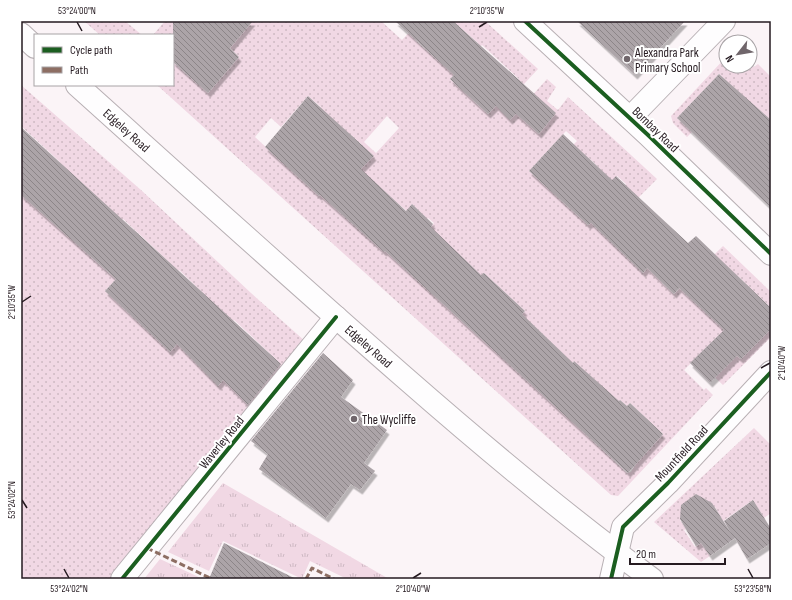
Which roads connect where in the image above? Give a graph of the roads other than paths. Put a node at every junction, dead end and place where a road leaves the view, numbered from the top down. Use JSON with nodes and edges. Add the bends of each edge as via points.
{"nodes":[{"id":1,"x":525,"y":21,"type":"edge"},
{"id":2,"x":724,"y":21,"type":"edge"},
{"id":3,"x":21,"y":34,"type":"edge"},
{"id":4,"x":34,"y":46,"type":"edge"},
{"id":5,"x":78,"y":86,"type":"edge"},
{"id":6,"x":630,"y":118,"type":"junction"},
{"id":7,"x":771,"y":254,"type":"edge"},
{"id":8,"x":336,"y":317,"type":"junction"},
{"id":9,"x":771,"y":372,"type":"edge"},
{"id":10,"x":618,"y":554,"type":"junction"},
{"id":11,"x":122,"y":579,"type":"edge"},
{"id":12,"x":611,"y":579,"type":"edge"},
{"id":13,"x":652,"y":579,"type":"edge"}],
"edges":[{"from":1,"to":6,"type":"street","name":"Bombay Road"},
{"from":2,"to":6,"type":"street"},
{"from":3,"to":4,"type":"street"},
{"from":5,"to":8,"type":"street","name":"Edgeley Road"},
{"from":6,"to":7,"type":"street","name":"Bombay Road"},
{"from":8,"to":10,"type":"street","name":"Edgeley Road","via":[[476,439]]},
{"from":8,"to":11,"type":"street","name":"Waverley Road"},
{"from":9,"to":10,"type":"street","name":"Mountfield Road","via":[[668,483],[623,527]]},
{"from":10,"to":12,"type":"street","name":"Mountfield Road"},
{"from":10,"to":13,"type":"street","name":"Edgeley Road"}]}
